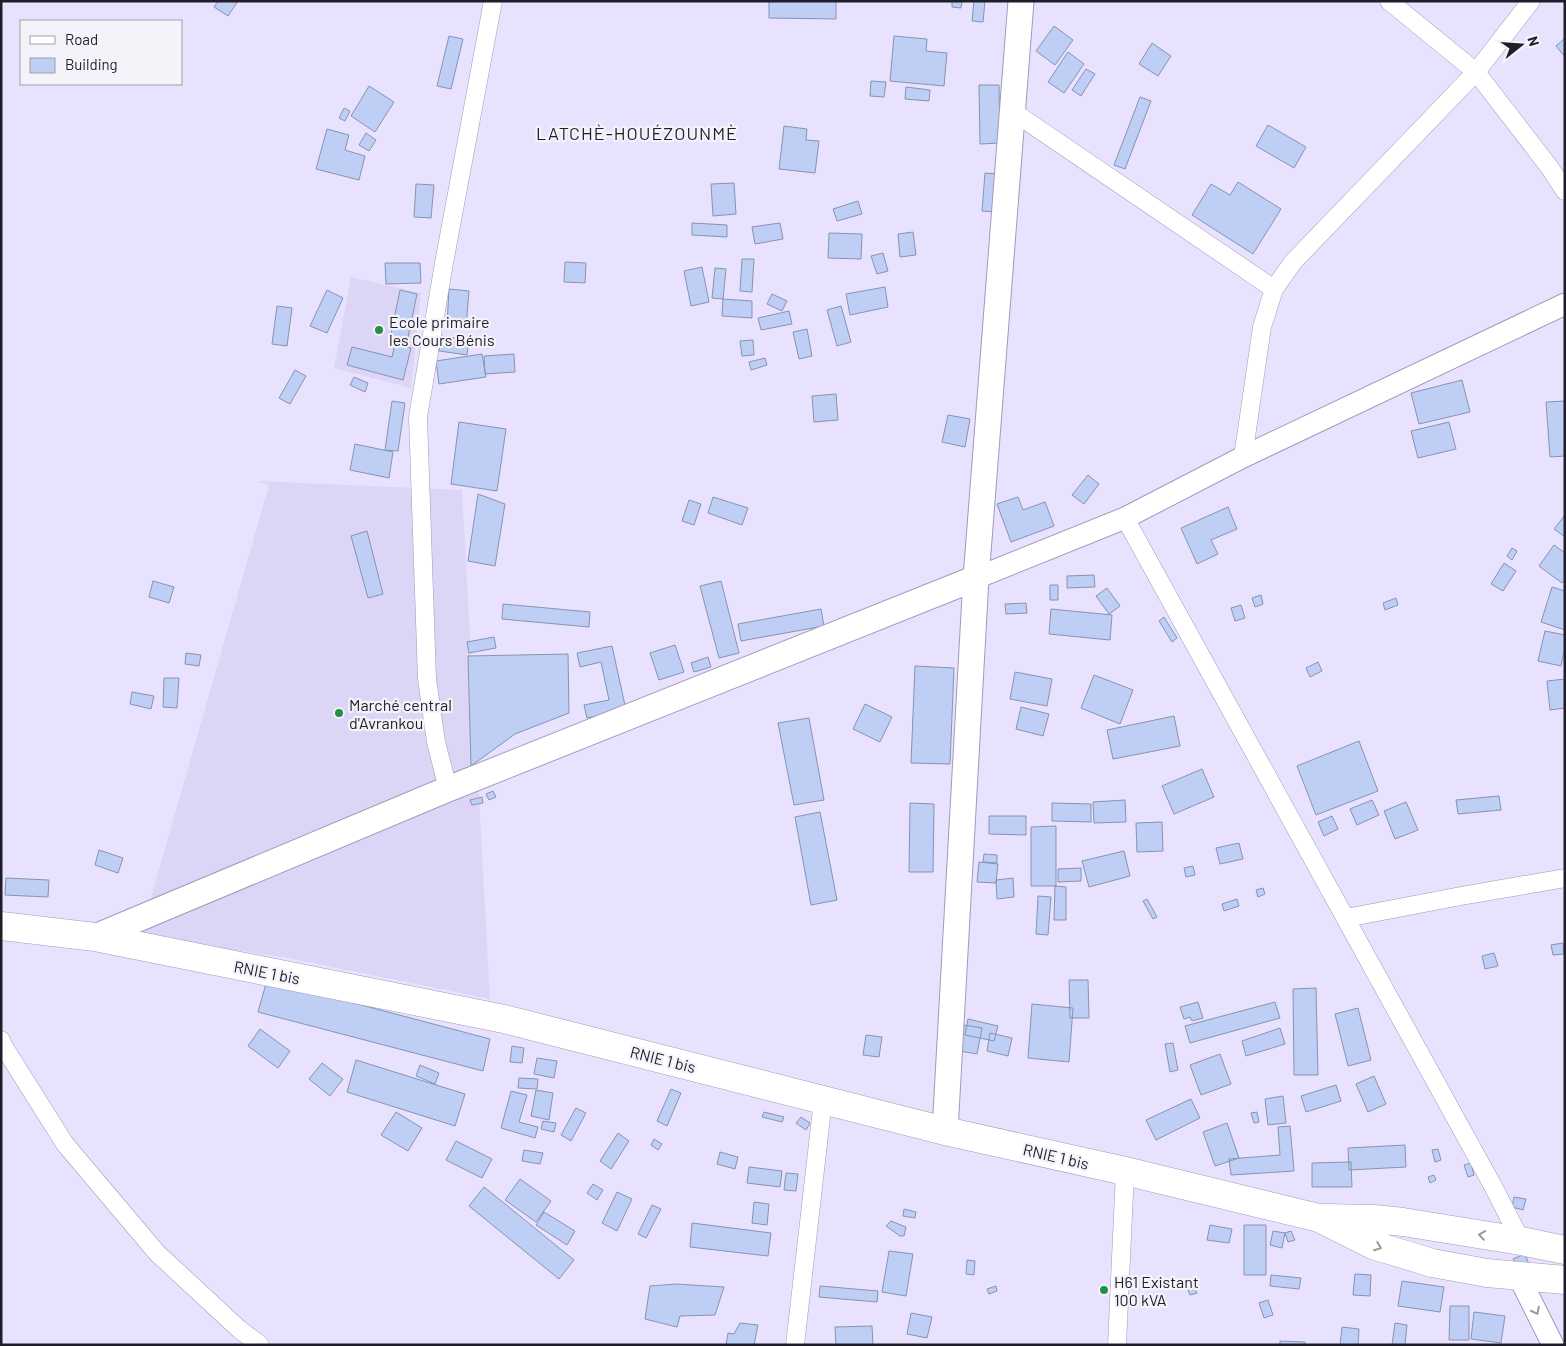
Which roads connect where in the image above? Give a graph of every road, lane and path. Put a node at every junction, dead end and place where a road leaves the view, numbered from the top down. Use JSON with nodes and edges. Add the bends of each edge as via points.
{"nodes":[{"id":1,"x":493,"y":1,"type":"edge"},
{"id":2,"x":1021,"y":1,"type":"edge"},
{"id":3,"x":1388,"y":1,"type":"edge"},
{"id":4,"x":1531,"y":1,"type":"edge"},
{"id":5,"x":1476,"y":72,"type":"junction"},
{"id":6,"x":1012,"y":111,"type":"junction"},
{"id":7,"x":1565,"y":191,"type":"edge"},
{"id":8,"x":1274,"y":288,"type":"junction"},
{"id":9,"x":1565,"y":304,"type":"edge"},
{"id":10,"x":1243,"y":457,"type":"junction"},
{"id":11,"x":1125,"y":518,"type":"junction"},
{"id":12,"x":976,"y":578,"type":"junction"},
{"id":13,"x":448,"y":789,"type":"junction"},
{"id":14,"x":1565,"y":878,"type":"edge"},
{"id":15,"x":1346,"y":918,"type":"junction"},
{"id":16,"x":1,"y":926,"type":"edge"},
{"id":17,"x":95,"y":937,"type":"junction"},
{"id":18,"x":1,"y":1040,"type":"edge"},
{"id":19,"x":823,"y":1100,"type":"junction"},
{"id":20,"x":945,"y":1131,"type":"junction"},
{"id":21,"x":1125,"y":1171,"type":"junction"},
{"id":22,"x":1319,"y":1218,"type":"junction"},
{"id":23,"x":1521,"y":1241,"type":"junction"},
{"id":24,"x":1565,"y":1250,"type":"edge"},
{"id":25,"x":1519,"y":1277,"type":"junction"},
{"id":26,"x":1564,"y":1283,"type":"edge"},
{"id":27,"x":260,"y":1345,"type":"edge"},
{"id":28,"x":795,"y":1345,"type":"edge"},
{"id":29,"x":1117,"y":1345,"type":"edge"},
{"id":30,"x":1553,"y":1345,"type":"edge"}],
"edges":[{"from":1,"to":13,"type":"street","via":[[418,417],[427,679],[436,742]]},
{"from":2,"to":6,"type":"main road"},
{"from":3,"to":5,"type":"street"},
{"from":4,"to":5,"type":"street"},
{"from":5,"to":7,"type":"street"},
{"from":5,"to":8,"type":"street","via":[[1293,262]]},
{"from":6,"to":8,"type":"street"},
{"from":6,"to":12,"type":"main road"},
{"from":8,"to":10,"type":"street","via":[[1262,327]]},
{"from":9,"to":10,"type":"street"},
{"from":10,"to":11,"type":"street"},
{"from":11,"to":12,"type":"street"},
{"from":11,"to":15,"type":"street"},
{"from":12,"to":13,"type":"main road"},
{"from":12,"to":20,"type":"main road"},
{"from":13,"to":17,"type":"main road"},
{"from":14,"to":15,"type":"street"},
{"from":15,"to":23,"type":"street"},
{"from":16,"to":17,"type":"main road","name":"RNIE 1 bis"},
{"from":17,"to":19,"type":"main road","name":"RNIE 1 bis","via":[[504,1019]]},
{"from":18,"to":27,"type":"street","via":[[65,1144],[158,1253]]},
{"from":19,"to":20,"type":"main road","name":"RNIE 1 bis"},
{"from":19,"to":28,"type":"street"},
{"from":20,"to":21,"type":"main road","name":"RNIE 1 bis"},
{"from":21,"to":22,"type":"main road","name":"RNIE 1 bis"},
{"from":21,"to":29,"type":"street"},
{"from":23,"to":22,"type":"main road","one_way":true,"via":[[1374,1219]]},
{"from":22,"to":25,"type":"main road","one_way":true,"via":[[1373,1245],[1402,1255],[1487,1274]]},
{"from":23,"to":24,"type":"main road"},
{"from":25,"to":26,"type":"main road"},
{"from":25,"to":30,"type":"street","one_way":true}]}
